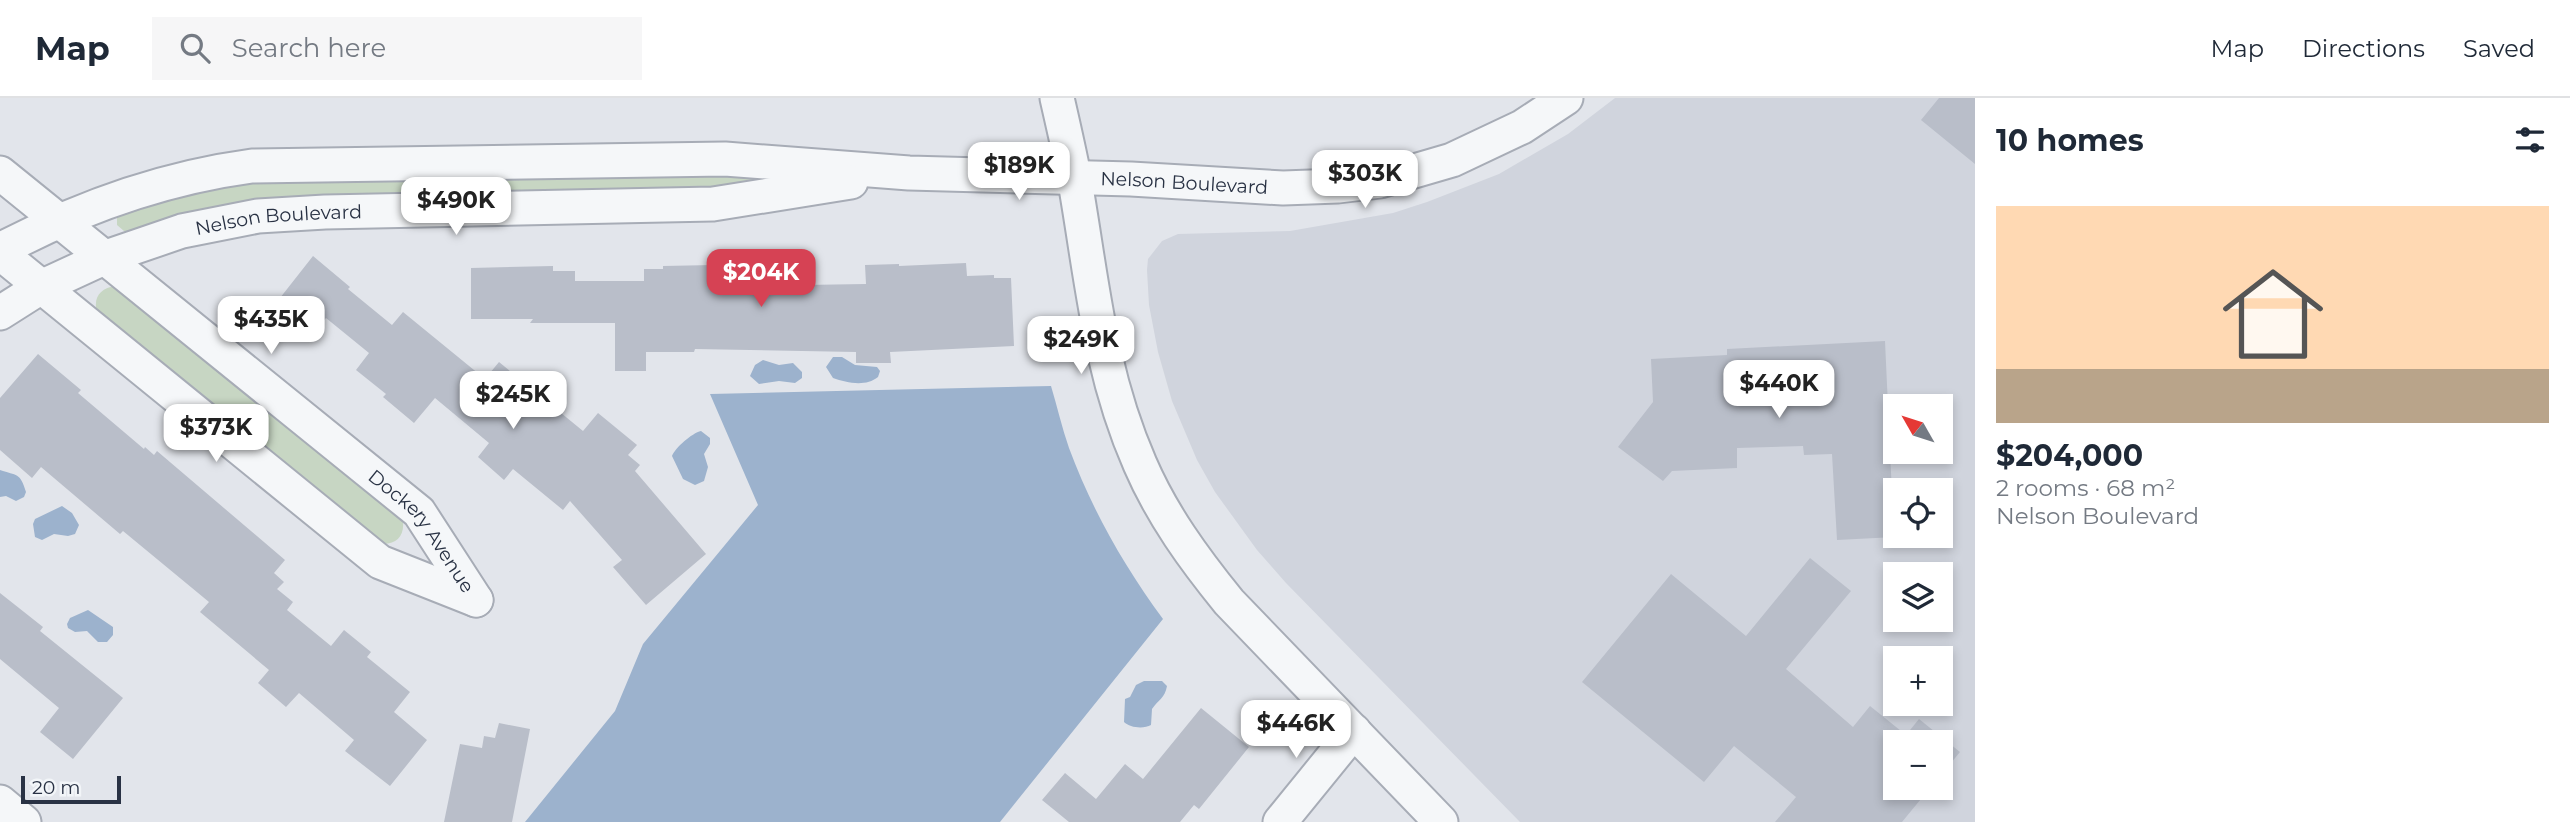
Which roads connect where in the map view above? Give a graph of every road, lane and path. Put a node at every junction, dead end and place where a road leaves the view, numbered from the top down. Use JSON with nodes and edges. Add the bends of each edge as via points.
{"nodes":[{"id":1,"x":1057,"y":98,"type":"edge"},
{"id":2,"x":1566,"y":98,"type":"edge"},
{"id":3,"x":0,"y":173,"type":"edge"},
{"id":4,"x":909,"y":173,"type":"junction"},
{"id":5,"x":1074,"y":177,"type":"junction"},
{"id":6,"x":59,"y":220,"type":"junction"},
{"id":7,"x":0,"y":251,"type":"edge"},
{"id":8,"x":106,"y":257,"type":"junction"},
{"id":9,"x":41,"y":287,"type":"junction"},
{"id":10,"x":0,"y":313,"type":"edge"},
{"id":11,"x":1354,"y":731,"type":"junction"},
{"id":12,"x":0,"y":802,"type":"edge"},
{"id":13,"x":24,"y":822,"type":"edge"},
{"id":14,"x":1280,"y":822,"type":"edge"},
{"id":15,"x":1441,"y":822,"type":"edge"}],
"edges":[{"from":1,"to":5,"type":"street"},
{"from":2,"to":5,"type":"street","name":"Nelson Boulevard","via":[[1491,143],[1380,181],[1283,188]]},
{"from":3,"to":6,"type":"street","name":"Dockery Avenue"},
{"from":4,"to":5,"type":"street","name":"Nelson Boulevard"},
{"from":4,"to":6,"type":"street","name":"Nelson Boulevard","via":[[725,159],[252,166],[152,186]]},
{"from":4,"to":8,"type":"street","name":"Nelson Boulevard","via":[[713,204],[258,216],[182,231]]},
{"from":5,"to":11,"type":"street","via":[[1097,327],[1114,394],[1140,465],[1200,566]]},
{"from":6,"to":7,"type":"street","name":"Nelson Boulevard"},
{"from":6,"to":8,"type":"street","name":"Dockery Avenue"},
{"from":7,"to":9,"type":"street","name":"Dockery Avenue"},
{"from":8,"to":9,"type":"street","name":"Nelson Boulevard"},
{"from":8,"to":9,"type":"street","name":"Dockery Avenue","via":[[419,512],[476,600],[380,562]]},
{"from":9,"to":10,"type":"street","name":"Nelson Boulevard"},
{"from":11,"to":14,"type":"street"},
{"from":11,"to":15,"type":"street"},
{"from":12,"to":13,"type":"street"}]}
